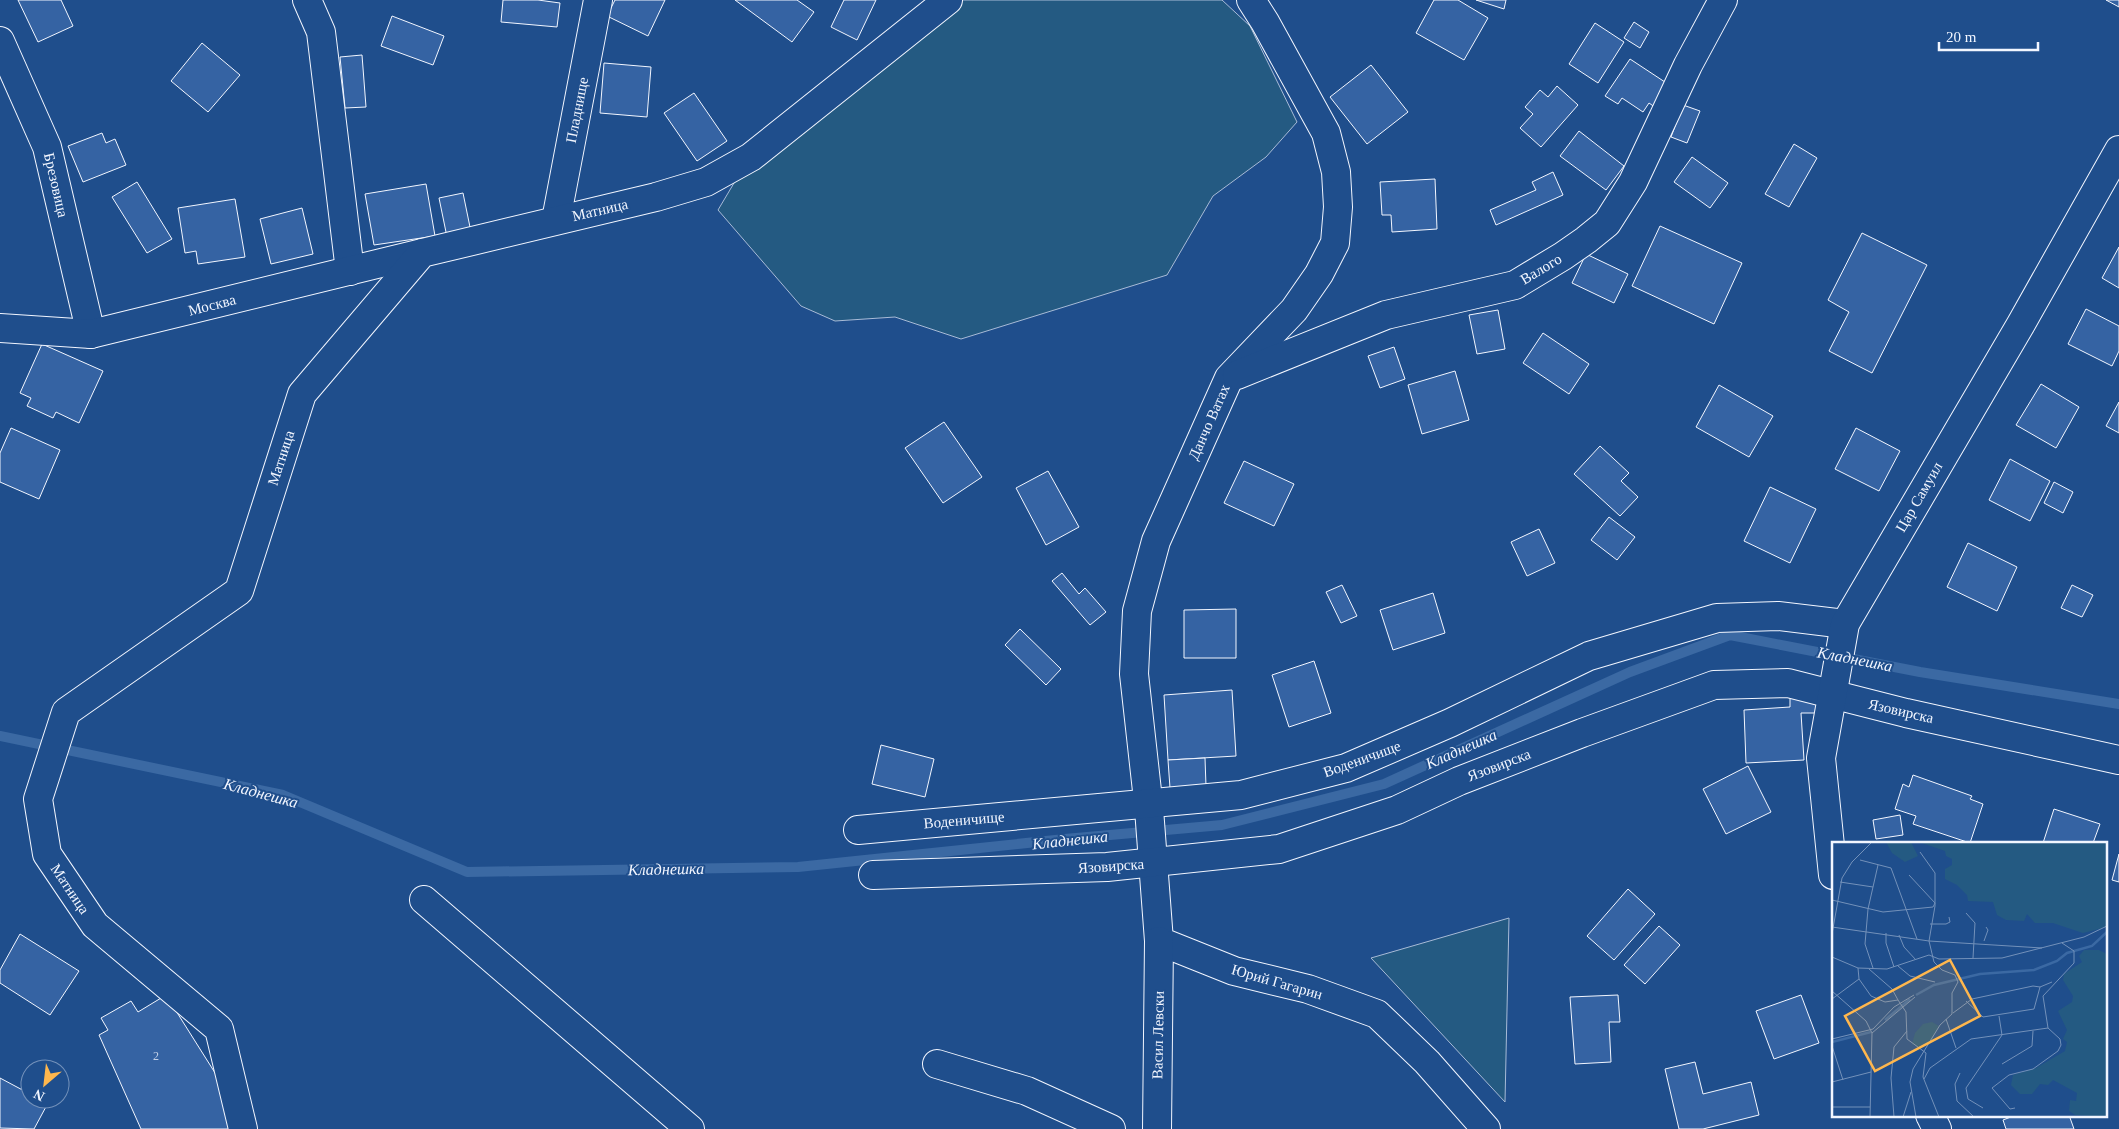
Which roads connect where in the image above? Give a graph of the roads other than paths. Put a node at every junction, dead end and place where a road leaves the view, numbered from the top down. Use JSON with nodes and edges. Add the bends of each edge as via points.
{"nodes":[{"id":1,"x":307,"y":0,"type":"edge"},
{"id":2,"x":598,"y":0,"type":"edge"},
{"id":3,"x":948,"y":0,"type":"edge"},
{"id":4,"x":1251,"y":0,"type":"edge"},
{"id":5,"x":1723,"y":0,"type":"edge"},
{"id":6,"x":0,"y":41,"type":"edge"},
{"id":7,"x":2119,"y":150,"type":"edge"},
{"id":8,"x":556,"y":220,"type":"junction"},
{"id":9,"x":422,"y":254,"type":"junction"},
{"id":10,"x":350,"y":271,"type":"junction"},
{"id":11,"x":0,"y":328,"type":"edge"},
{"id":12,"x":91,"y":334,"type":"junction"},
{"id":13,"x":1229,"y":378,"type":"junction"},
{"id":14,"x":1845,"y":624,"type":"junction"},
{"id":15,"x":1832,"y":694,"type":"junction"},
{"id":16,"x":2119,"y":760,"type":"edge"},
{"id":17,"x":1149,"y":806,"type":"junction"},
{"id":18,"x":858,"y":830,"type":"dead end"},
{"id":19,"x":1153,"y":858,"type":"junction"},
{"id":20,"x":1832,"y":864,"type":"edge"},
{"id":21,"x":873,"y":875,"type":"dead end"},
{"id":22,"x":424,"y":900,"type":"dead end"},
{"id":23,"x":1159,"y":941,"type":"junction"},
{"id":24,"x":938,"y":1064,"type":"dead end"},
{"id":25,"x":1930,"y":1116,"type":"edge"},
{"id":26,"x":243,"y":1129,"type":"edge"},
{"id":27,"x":690,"y":1129,"type":"edge"},
{"id":28,"x":1111,"y":1129,"type":"edge"},
{"id":29,"x":1157,"y":1129,"type":"edge"},
{"id":30,"x":1486,"y":1129,"type":"edge"},
{"id":31,"x":1937,"y":1129,"type":"edge"}],
"edges":[{"from":1,"to":10,"type":"street","via":[[320,32]]},
{"from":2,"to":8,"type":"street","name":"Пладнище"},
{"from":3,"to":8,"type":"street","name":"Матница","via":[[751,157],[706,182]]},
{"from":4,"to":13,"type":"street","name":"Данчо Ватах","via":[[1326,133],[1336,172],[1338,208],[1335,243],[1319,274],[1294,310]]},
{"from":5,"to":13,"type":"street","name":"Валого","via":[[1688,65],[1633,182],[1607,223],[1586,240],[1515,285],[1386,316]]},
{"from":6,"to":12,"type":"street","name":"Брезовица","via":[[47,147]]},
{"from":7,"to":14,"type":"street","name":"Цар Самуил"},
{"from":8,"to":9,"type":"street","name":"Матница"},
{"from":9,"to":10,"type":"street","name":"Москва"},
{"from":9,"to":26,"type":"street","name":"Матница","via":[[302,394],[239,591],[66,712],[38,799],[47,854],[95,925],[219,1029]]},
{"from":10,"to":12,"type":"street","name":"Москва"},
{"from":11,"to":12,"type":"street","name":"Москва"},
{"from":13,"to":17,"type":"street","name":"Данчо Ватах","via":[[1156,541],[1137,611],[1134,674]]},
{"from":14,"to":15,"type":"street","name":"Цар Самуил"},
{"from":14,"to":17,"type":"street","name":"Воденичище","via":[[1778,616],[1717,618],[1589,656],[1450,723],[1346,768],[1241,795]]},
{"from":15,"to":16,"type":"street","name":"Язовирска"},
{"from":15,"to":19,"type":"street","name":"Язовирска","via":[[1788,683],[1714,685],[1459,781],[1397,810],[1278,849]]},
{"from":15,"to":20,"type":"street","name":"Цар Самуил","via":[[1822,758]]},
{"from":17,"to":18,"type":"street","name":"Воденичище"},
{"from":17,"to":19,"type":"street"},
{"from":19,"to":21,"type":"street","name":"Язовирска","via":[[1107,867]]},
{"from":19,"to":23,"type":"street"},
{"from":22,"to":27,"type":"street"},
{"from":23,"to":29,"type":"street","name":"Васил Левски"},
{"from":23,"to":30,"type":"street","name":"Юрий Гагарин","via":[[1234,971],[1308,989],[1377,1014],[1427,1062]]},
{"from":24,"to":28,"type":"street","via":[[1027,1091]]},
{"from":25,"to":31,"type":"street"}]}
